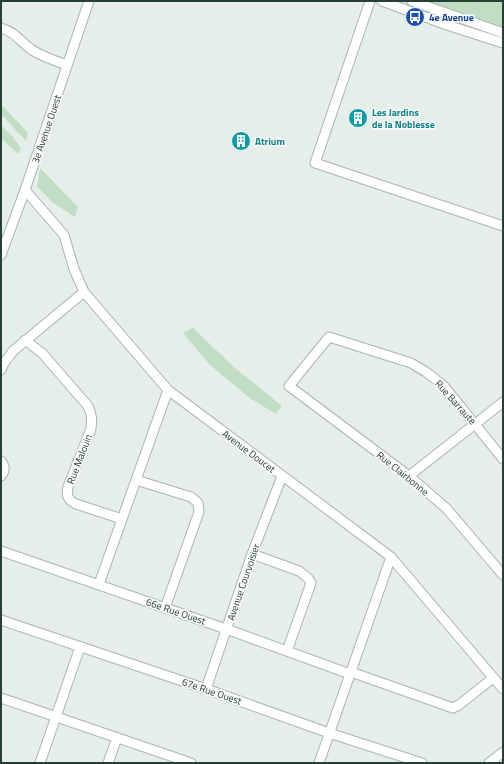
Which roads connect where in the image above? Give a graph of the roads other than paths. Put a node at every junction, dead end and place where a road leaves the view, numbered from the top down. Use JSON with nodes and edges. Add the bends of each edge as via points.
{"nodes":[{"id":1,"x":89,"y":1,"type":"edge"},
{"id":2,"x":370,"y":1,"type":"edge"},
{"id":3,"x":382,"y":1,"type":"edge"},
{"id":4,"x":412,"y":1,"type":"edge"},
{"id":5,"x":1,"y":28,"type":"edge"},
{"id":6,"x":503,"y":33,"type":"edge"},
{"id":7,"x":503,"y":44,"type":"edge"},
{"id":8,"x":67,"y":65,"type":"junction"},
{"id":9,"x":25,"y":190,"type":"junction"},
{"id":10,"x":503,"y":226,"type":"edge"},
{"id":11,"x":1,"y":255,"type":"edge"},
{"id":12,"x":84,"y":292,"type":"junction"},
{"id":13,"x":329,"y":337,"type":"joint"},
{"id":14,"x":25,"y":340,"type":"junction"},
{"id":15,"x":1,"y":370,"type":"edge"},
{"id":16,"x":168,"y":390,"type":"junction"},
{"id":17,"x":503,"y":402,"type":"edge"},
{"id":18,"x":475,"y":423,"type":"junction"},
{"id":19,"x":503,"y":459,"type":"edge"},
{"id":20,"x":1,"y":461,"type":"edge"},
{"id":21,"x":1,"y":476,"type":"edge"},
{"id":22,"x":282,"y":476,"type":"junction"},
{"id":23,"x":409,"y":476,"type":"junction"},
{"id":24,"x":136,"y":480,"type":"junction"},
{"id":25,"x":122,"y":519,"type":"junction"},
{"id":26,"x":1,"y":551,"type":"edge"},
{"id":27,"x":252,"y":554,"type":"junction"},
{"id":28,"x":391,"y":557,"type":"junction"},
{"id":29,"x":503,"y":575,"type":"edge"},
{"id":30,"x":99,"y":584,"type":"junction"},
{"id":31,"x":165,"y":608,"type":"junction"},
{"id":32,"x":1,"y":620,"type":"edge"},
{"id":33,"x":226,"y":629,"type":"junction"},
{"id":34,"x":80,"y":647,"type":"junction"},
{"id":35,"x":287,"y":651,"type":"junction"},
{"id":36,"x":350,"y":673,"type":"junction"},
{"id":37,"x":494,"y":678,"type":"junction"},
{"id":38,"x":206,"y":689,"type":"junction"},
{"id":39,"x":503,"y":689,"type":"edge"},
{"id":40,"x":1,"y":698,"type":"edge"},
{"id":41,"x":57,"y":718,"type":"junction"},
{"id":42,"x":330,"y":733,"type":"junction"},
{"id":43,"x":117,"y":738,"type":"junction"},
{"id":44,"x":503,"y":752,"type":"edge"},
{"id":45,"x":178,"y":761,"type":"edge"},
{"id":46,"x":40,"y":763,"type":"edge"},
{"id":47,"x":108,"y":763,"type":"edge"},
{"id":48,"x":191,"y":763,"type":"edge"},
{"id":49,"x":319,"y":763,"type":"edge"},
{"id":50,"x":422,"y":763,"type":"edge"},
{"id":51,"x":489,"y":763,"type":"edge"}],
"edges":[{"from":1,"to":8,"type":"street","name":"3e Avenue Ouest"},
{"from":2,"to":10,"type":"street","via":[[315,163]]},
{"from":3,"to":7,"type":"street"},
{"from":4,"to":6,"type":"street"},
{"from":5,"to":8,"type":"street","via":[[11,31],[35,52]]},
{"from":8,"to":9,"type":"street","name":"3e Avenue Ouest"},
{"from":9,"to":11,"type":"street","name":"3e Avenue Ouest"},
{"from":9,"to":12,"type":"street","name":"Avenue Doucet","via":[[64,235]]},
{"from":12,"to":14,"type":"street"},
{"from":12,"to":16,"type":"street","name":"Avenue Doucet"},
{"from":13,"to":18,"type":"street","name":"Rue Barraute","via":[[411,362],[443,386]]},
{"from":13,"to":23,"type":"street","name":"Rue Clairbonne","via":[[289,386]]},
{"from":14,"to":15,"type":"street","via":[[13,351]]},
{"from":14,"to":25,"type":"street","name":"Rue Malouin","via":[[42,353],[88,406],[91,414],[91,429],[68,487],[67,497],[76,504]]},
{"from":16,"to":22,"type":"street","name":"Avenue Doucet"},
{"from":16,"to":24,"type":"street"},
{"from":17,"to":18,"type":"street"},
{"from":18,"to":19,"type":"street","name":"Rue Barraute"},
{"from":18,"to":23,"type":"street"},
{"from":20,"to":21,"type":"street","via":[[4,473]]},
{"from":22,"to":27,"type":"street","name":"Avenue Courvoisier"},
{"from":22,"to":28,"type":"street","name":"Avenue Doucet"},
{"from":23,"to":29,"type":"street","name":"Rue Clairbonne","via":[[447,509]]},
{"from":24,"to":25,"type":"street"},
{"from":24,"to":31,"type":"street","via":[[191,497],[198,503],[199,512]]},
{"from":25,"to":30,"type":"street"},
{"from":26,"to":30,"type":"street","name":"66e Rue Ouest"},
{"from":27,"to":33,"type":"street","name":"Avenue Courvoisier"},
{"from":27,"to":35,"type":"street","via":[[299,571],[310,583]]},
{"from":28,"to":36,"type":"street"},
{"from":28,"to":37,"type":"street","name":"Avenue Doucet"},
{"from":30,"to":31,"type":"street","name":"66e Rue Ouest"},
{"from":31,"to":33,"type":"street","name":"66e Rue Ouest"},
{"from":32,"to":34,"type":"street","name":"67e Rue Ouest"},
{"from":33,"to":35,"type":"street","name":"66e Rue Ouest"},
{"from":33,"to":38,"type":"street","name":"Avenue Courvoisier"},
{"from":34,"to":38,"type":"street","name":"67e Rue Ouest"},
{"from":34,"to":41,"type":"street"},
{"from":35,"to":36,"type":"street","name":"66e Rue Ouest"},
{"from":36,"to":37,"type":"street","name":"66e Rue Ouest","via":[[453,708]]},
{"from":36,"to":42,"type":"street"},
{"from":37,"to":39,"type":"street","name":"Avenue Doucet"},
{"from":38,"to":42,"type":"street","name":"67e Rue Ouest"},
{"from":40,"to":41,"type":"street"},
{"from":41,"to":43,"type":"street"},
{"from":41,"to":46,"type":"street"},
{"from":42,"to":49,"type":"street"},
{"from":42,"to":50,"type":"street","name":"67e Rue Ouest"},
{"from":43,"to":45,"type":"street"},
{"from":43,"to":47,"type":"street"},
{"from":44,"to":51,"type":"street"},
{"from":45,"to":48,"type":"street"}]}
